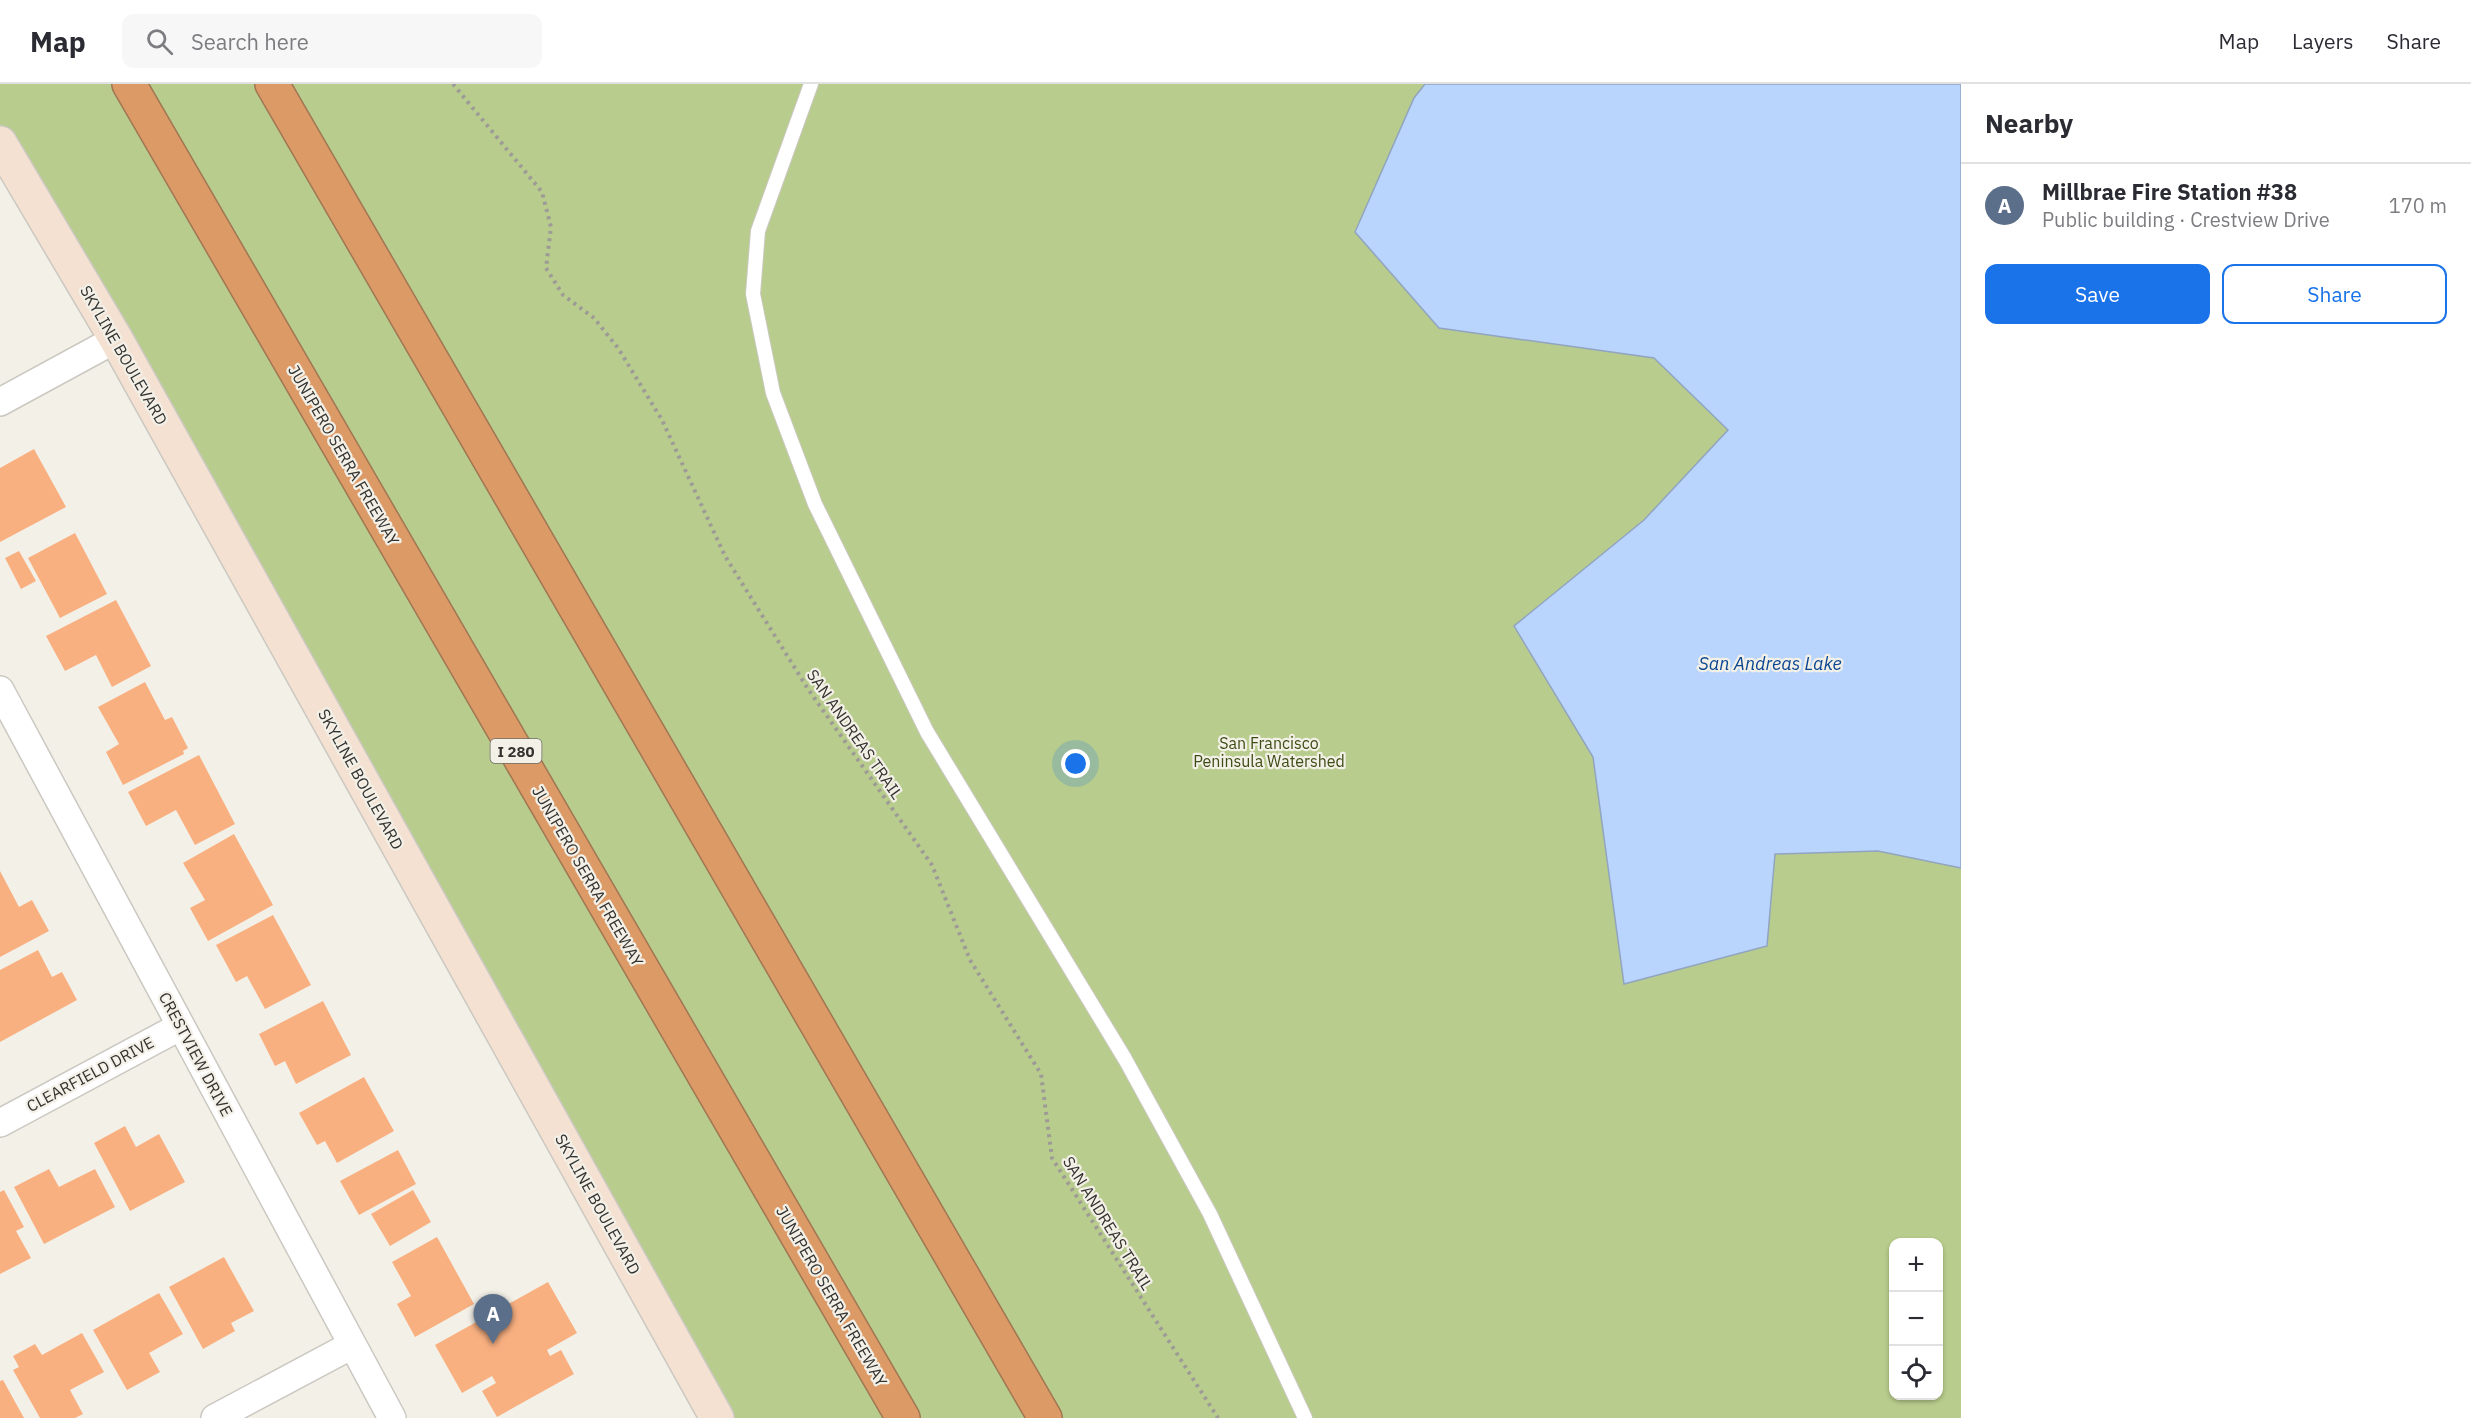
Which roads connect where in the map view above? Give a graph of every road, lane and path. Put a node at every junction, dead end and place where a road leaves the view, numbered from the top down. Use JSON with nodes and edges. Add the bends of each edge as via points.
{"nodes":[{"id":1,"x":129,"y":84,"type":"edge"},
{"id":2,"x":272,"y":84,"type":"edge"},
{"id":3,"x":453,"y":84,"type":"edge"},
{"id":4,"x":811,"y":84,"type":"edge"},
{"id":5,"x":0,"y":143,"type":"edge"},
{"id":6,"x":116,"y":339,"type":"junction"},
{"id":7,"x":0,"y":402,"type":"edge"},
{"id":8,"x":0,"y":690,"type":"edge"},
{"id":9,"x":180,"y":1026,"type":"junction"},
{"id":10,"x":0,"y":1123,"type":"edge"},
{"id":11,"x":352,"y":1345,"type":"junction"},
{"id":12,"x":215,"y":1418,"type":"edge"},
{"id":13,"x":392,"y":1418,"type":"edge"},
{"id":14,"x":717,"y":1418,"type":"edge"},
{"id":15,"x":903,"y":1418,"type":"edge"},
{"id":16,"x":1045,"y":1418,"type":"edge"},
{"id":17,"x":1218,"y":1418,"type":"edge"},
{"id":18,"x":1305,"y":1418,"type":"edge"}],
"edges":[{"from":1,"to":15,"type":"highway","name":"JUNIPERO SERRA FREEWAY","number":"I 280"},
{"from":2,"to":16,"type":"highway"},
{"from":3,"to":17,"type":"path","name":"SAN ANDREAS TRAIL","via":[[543,192],[551,227],[546,268],[563,295],[594,318],[618,348],[662,420],[725,556],[808,689],[932,865],[970,960],[1041,1074],[1052,1158]]},
{"from":4,"to":18,"type":"lane","via":[[758,231],[753,294],[773,393],[815,504],[927,732],[1125,1059],[1210,1214]]},
{"from":5,"to":6,"type":"main road","name":"SKYLINE BOULEVARD"},
{"from":6,"to":7,"type":"street"},
{"from":6,"to":14,"type":"main road","name":"SKYLINE BOULEVARD"},
{"from":8,"to":9,"type":"street","name":"CRESTVIEW DRIVE"},
{"from":9,"to":10,"type":"street","name":"CLEARFIELD DRIVE"},
{"from":9,"to":11,"type":"street","name":"CRESTVIEW DRIVE"},
{"from":11,"to":12,"type":"street"},
{"from":11,"to":13,"type":"street","name":"CRESTVIEW DRIVE"}]}
